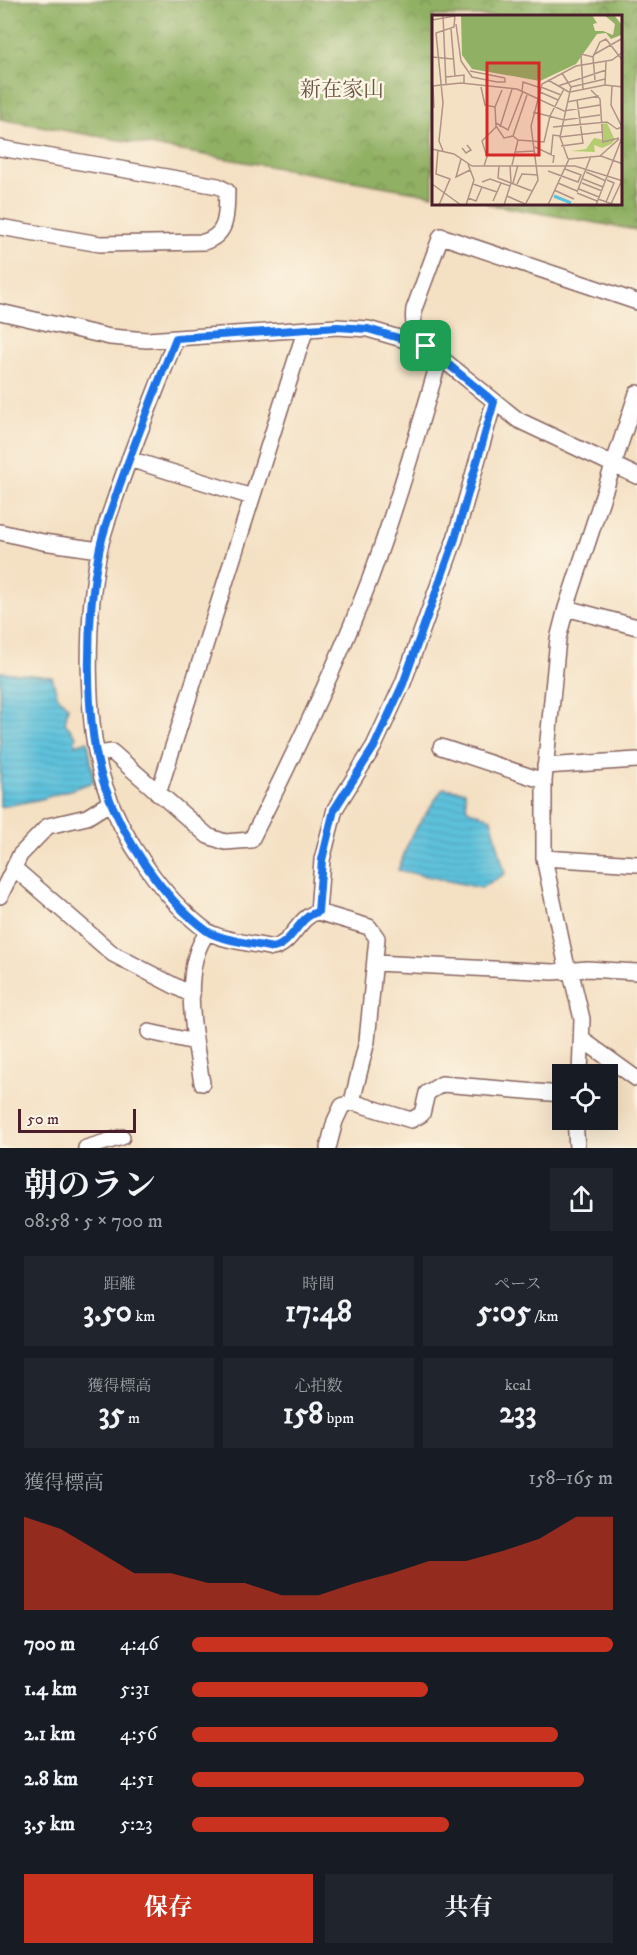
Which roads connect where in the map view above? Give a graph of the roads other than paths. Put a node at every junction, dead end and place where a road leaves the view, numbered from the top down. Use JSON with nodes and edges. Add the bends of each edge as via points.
{"nodes":[{"id":1,"x":0,"y":148,"type":"edge"},
{"id":2,"x":0,"y":227,"type":"edge"},
{"id":3,"x":637,"y":302,"type":"edge"},
{"id":4,"x":0,"y":312,"type":"edge"},
{"id":5,"x":305,"y":331,"type":"junction"},
{"id":6,"x":176,"y":338,"type":"junction"},
{"id":7,"x":426,"y":346,"type":"junction"},
{"id":8,"x":440,"y":357,"type":"junction"},
{"id":9,"x":637,"y":393,"type":"edge"},
{"id":10,"x":494,"y":402,"type":"junction"},
{"id":11,"x":129,"y":459,"type":"junction"},
{"id":12,"x":613,"y":465,"type":"junction"},
{"id":13,"x":637,"y":476,"type":"edge"},
{"id":14,"x":252,"y":497,"type":"junction"},
{"id":15,"x":0,"y":532,"type":"edge"},
{"id":16,"x":99,"y":550,"type":"junction"},
{"id":17,"x":566,"y":608,"type":"junction"},
{"id":18,"x":637,"y":627,"type":"edge"},
{"id":19,"x":441,"y":747,"type":"dead end"},
{"id":20,"x":97,"y":754,"type":"junction"},
{"id":21,"x":637,"y":760,"type":"edge"},
{"id":22,"x":544,"y":773,"type":"junction"},
{"id":23,"x":158,"y":794,"type":"junction"},
{"id":24,"x":111,"y":802,"type":"junction"},
{"id":25,"x":544,"y":858,"type":"junction"},
{"id":26,"x":637,"y":864,"type":"edge"},
{"id":27,"x":14,"y":867,"type":"junction"},
{"id":28,"x":0,"y":896,"type":"edge"},
{"id":29,"x":318,"y":912,"type":"junction"},
{"id":30,"x":208,"y":932,"type":"junction"},
{"id":31,"x":381,"y":964,"type":"junction"},
{"id":32,"x":562,"y":970,"type":"junction"},
{"id":33,"x":637,"y":972,"type":"edge"},
{"id":34,"x":192,"y":995,"type":"junction"},
{"id":35,"x":149,"y":1032,"type":"dead end"},
{"id":36,"x":583,"y":1040,"type":"junction"},
{"id":37,"x":195,"y":1042,"type":"junction"},
{"id":38,"x":581,"y":1064,"type":"edge"},
{"id":39,"x":637,"y":1079,"type":"edge"},
{"id":40,"x":202,"y":1083,"type":"dead end"},
{"id":41,"x":552,"y":1093,"type":"edge"},
{"id":42,"x":356,"y":1104,"type":"junction"},
{"id":43,"x":576,"y":1130,"type":"edge"},
{"id":44,"x":122,"y":1137,"type":"dead end"},
{"id":45,"x":86,"y":1148,"type":"edge"},
{"id":46,"x":328,"y":1148,"type":"edge"},
{"id":47,"x":577,"y":1148,"type":"edge"}],
"edges":[{"from":1,"to":2,"type":"street","via":[[228,190],[222,232],[204,242],[110,245]]},
{"from":3,"to":7,"type":"street","via":[[441,236],[414,309],[414,333]]},
{"from":4,"to":6,"type":"street","via":[[110,337]]},
{"from":5,"to":6,"type":"street"},
{"from":5,"to":7,"type":"street","via":[[368,329]]},
{"from":5,"to":14,"type":"street"},
{"from":6,"to":11,"type":"street"},
{"from":7,"to":8,"type":"street"},
{"from":8,"to":10,"type":"street"},
{"from":8,"to":23,"type":"street","via":[[370,578],[334,666],[251,840],[225,842],[208,836]]},
{"from":9,"to":12,"type":"street"},
{"from":10,"to":12,"type":"street","via":[[543,433]]},
{"from":10,"to":29,"type":"street","via":[[455,539],[403,684],[374,747],[334,810],[322,860]]},
{"from":11,"to":14,"type":"street"},
{"from":11,"to":16,"type":"street"},
{"from":12,"to":13,"type":"street"},
{"from":12,"to":17,"type":"street"},
{"from":14,"to":23,"type":"street"},
{"from":15,"to":16,"type":"street"},
{"from":16,"to":20,"type":"street","via":[[92,596],[90,673]]},
{"from":17,"to":18,"type":"street"},
{"from":17,"to":22,"type":"street","via":[[558,639]]},
{"from":19,"to":22,"type":"street"},
{"from":20,"to":23,"type":"street","via":[[112,752]]},
{"from":20,"to":24,"type":"street"},
{"from":21,"to":22,"type":"street"},
{"from":22,"to":25,"type":"street"},
{"from":24,"to":27,"type":"street","via":[[87,817],[48,826],[20,855]]},
{"from":24,"to":30,"type":"street","via":[[139,856],[168,893]]},
{"from":25,"to":26,"type":"street"},
{"from":25,"to":32,"type":"street","via":[[566,963]]},
{"from":27,"to":28,"type":"street"},
{"from":27,"to":34,"type":"street","via":[[113,954]]},
{"from":29,"to":30,"type":"street","via":[[310,914],[281,946],[273,948]]},
{"from":29,"to":31,"type":"street","via":[[369,927],[377,938]]},
{"from":30,"to":34,"type":"street","via":[[201,940],[190,984]]},
{"from":31,"to":32,"type":"street"},
{"from":31,"to":42,"type":"street"},
{"from":32,"to":33,"type":"street"},
{"from":32,"to":36,"type":"street","via":[[582,1019]]},
{"from":34,"to":37,"type":"street"},
{"from":35,"to":37,"type":"street"},
{"from":36,"to":38,"type":"street"},
{"from":36,"to":39,"type":"street"},
{"from":37,"to":40,"type":"street"},
{"from":41,"to":42,"type":"street","via":[[442,1084],[427,1093],[422,1114],[411,1120]]},
{"from":42,"to":46,"type":"street","via":[[342,1106]]},
{"from":43,"to":47,"type":"street"},
{"from":44,"to":45,"type":"street"}]}
